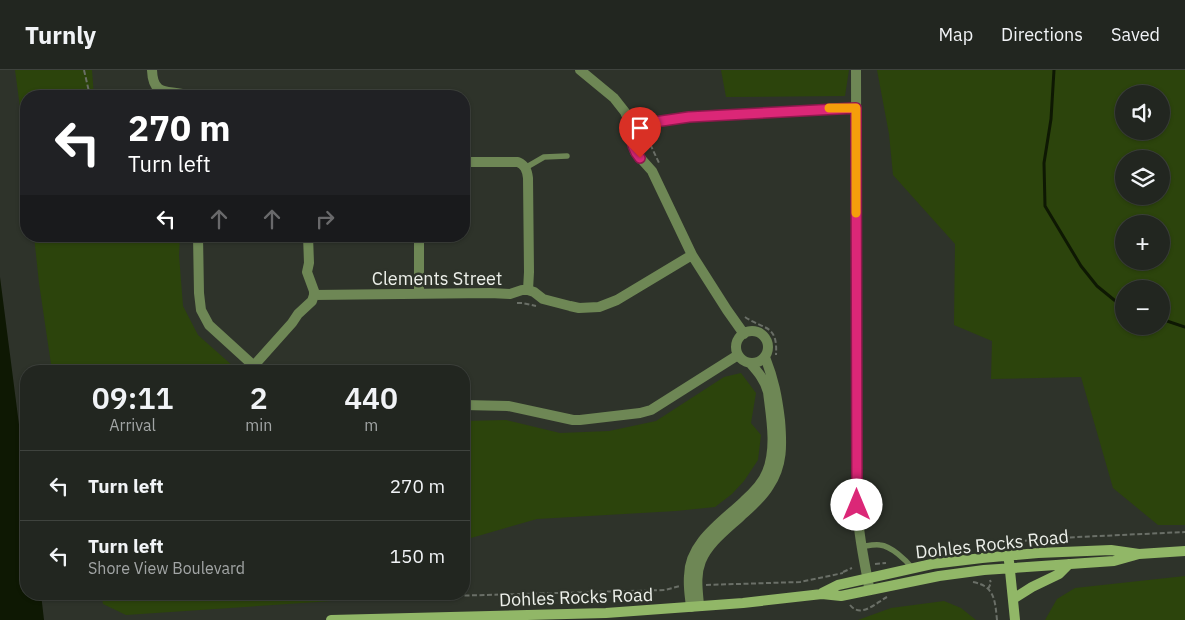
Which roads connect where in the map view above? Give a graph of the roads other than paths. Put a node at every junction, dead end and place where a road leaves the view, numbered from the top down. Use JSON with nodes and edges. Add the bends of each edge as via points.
{"nodes":[{"id":1,"x":152,"y":70,"type":"edge"},
{"id":2,"x":580,"y":70,"type":"edge"},
{"id":3,"x":856,"y":70,"type":"edge"},
{"id":4,"x":161,"y":90,"type":"edge"},
{"id":5,"x":856,"y":108,"type":"junction"},
{"id":6,"x":630,"y":129,"type":"junction"},
{"id":7,"x":567,"y":156,"type":"dead end"},
{"id":8,"x":470,"y":162,"type":"edge"},
{"id":9,"x":525,"y":168,"type":"junction"},
{"id":10,"x":198,"y":242,"type":"edge"},
{"id":11,"x":308,"y":242,"type":"edge"},
{"id":12,"x":419,"y":242,"type":"edge"},
{"id":13,"x":692,"y":255,"type":"junction"},
{"id":14,"x":528,"y":290,"type":"junction"},
{"id":15,"x":314,"y":294,"type":"junction"},
{"id":16,"x":419,"y":294,"type":"junction"},
{"id":17,"x":744,"y":334,"type":"junction"},
{"id":18,"x":738,"y":355,"type":"junction"},
{"id":19,"x":765,"y":357,"type":"junction"},
{"id":20,"x":750,"y":363,"type":"junction"},
{"id":21,"x":249,"y":365,"type":"edge"},
{"id":22,"x":255,"y":365,"type":"edge"},
{"id":23,"x":470,"y":405,"type":"edge"},
{"id":24,"x":860,"y":547,"type":"junction"},
{"id":25,"x":1185,"y":551,"type":"edge"},
{"id":26,"x":1139,"y":554,"type":"junction"},
{"id":27,"x":1008,"y":555,"type":"junction"},
{"id":28,"x":1069,"y":564,"type":"junction"},
{"id":29,"x":913,"y":568,"type":"junction"},
{"id":30,"x":1010,"y":568,"type":"junction"},
{"id":31,"x":867,"y":579,"type":"junction"},
{"id":32,"x":869,"y":591,"type":"junction"},
{"id":33,"x":822,"y":594,"type":"junction"},
{"id":34,"x":1013,"y":599,"type":"junction"},
{"id":35,"x":695,"y":607,"type":"junction"},
{"id":36,"x":331,"y":620,"type":"edge"},
{"id":37,"x":1015,"y":620,"type":"edge"}],
"edges":[{"from":1,"to":4,"type":"street","via":[[153,79]]},
{"from":2,"to":6,"type":"street","via":[[618,102]]},
{"from":3,"to":5,"type":"street"},
{"from":5,"to":6,"type":"lane","via":[[689,117]]},
{"from":5,"to":24,"type":"street","via":[[857,505]]},
{"from":6,"to":13,"type":"street","via":[[635,152],[652,171]]},
{"from":7,"to":9,"type":"lane","via":[[544,157]]},
{"from":8,"to":9,"type":"street","via":[[513,162]]},
{"from":9,"to":14,"type":"street","via":[[528,178]]},
{"from":10,"to":21,"type":"street","via":[[201,310],[209,325]]},
{"from":11,"to":15,"type":"street","via":[[307,274]]},
{"from":12,"to":16,"type":"street"},
{"from":13,"to":14,"type":"street","name":"Clements Street","via":[[618,300],[599,307],[570,306],[543,299]]},
{"from":13,"to":17,"type":"street"},
{"from":14,"to":16,"type":"street","name":"Clements Street","via":[[510,294]]},
{"from":15,"to":16,"type":"street","name":"Clements Street"},
{"from":15,"to":22,"type":"street","via":[[310,304]]},
{"from":17,"to":18,"type":"street","via":[[737,341]]},
{"from":17,"to":19,"type":"street","via":[[758,332],[766,338],[768,348]]},
{"from":18,"to":20,"type":"street"},
{"from":18,"to":23,"type":"street","via":[[656,407],[640,413],[573,420],[508,406]]},
{"from":19,"to":20,"type":"street"},
{"from":19,"to":35,"type":"street","via":[[778,400],[782,448],[779,464],[769,487],[703,555],[698,569]]},
{"from":20,"to":35,"type":"street","via":[[762,376],[768,392],[773,447],[770,465],[756,489],[696,550],[688,576]]},
{"from":24,"to":29,"type":"lane","via":[[885,546]]},
{"from":24,"to":31,"type":"street"},
{"from":25,"to":26,"type":"street","name":"Dohles Rocks Road"},
{"from":26,"to":27,"type":"street","name":"Dohles Rocks Road","via":[[1111,550]]},
{"from":26,"to":28,"type":"street","name":"Dohles Rocks Road"},
{"from":27,"to":29,"type":"street","name":"Dohles Rocks Road"},
{"from":27,"to":30,"type":"street"},
{"from":28,"to":30,"type":"street","name":"Dohles Rocks Road"},
{"from":28,"to":34,"type":"street","via":[[1060,574],[1032,586]]},
{"from":29,"to":31,"type":"street","name":"Dohles Rocks Road"},
{"from":30,"to":32,"type":"street","name":"Dohles Rocks Road","via":[[939,576]]},
{"from":30,"to":34,"type":"street"},
{"from":31,"to":32,"type":"street"},
{"from":31,"to":33,"type":"street","name":"Dohles Rocks Road","via":[[838,585]]},
{"from":32,"to":33,"type":"street","name":"Dohles Rocks Road","via":[[840,596]]},
{"from":33,"to":35,"type":"street","name":"Dohles Rocks Road"},
{"from":34,"to":37,"type":"street"},
{"from":35,"to":36,"type":"street","name":"Dohles Rocks Road","via":[[606,613]]}]}
